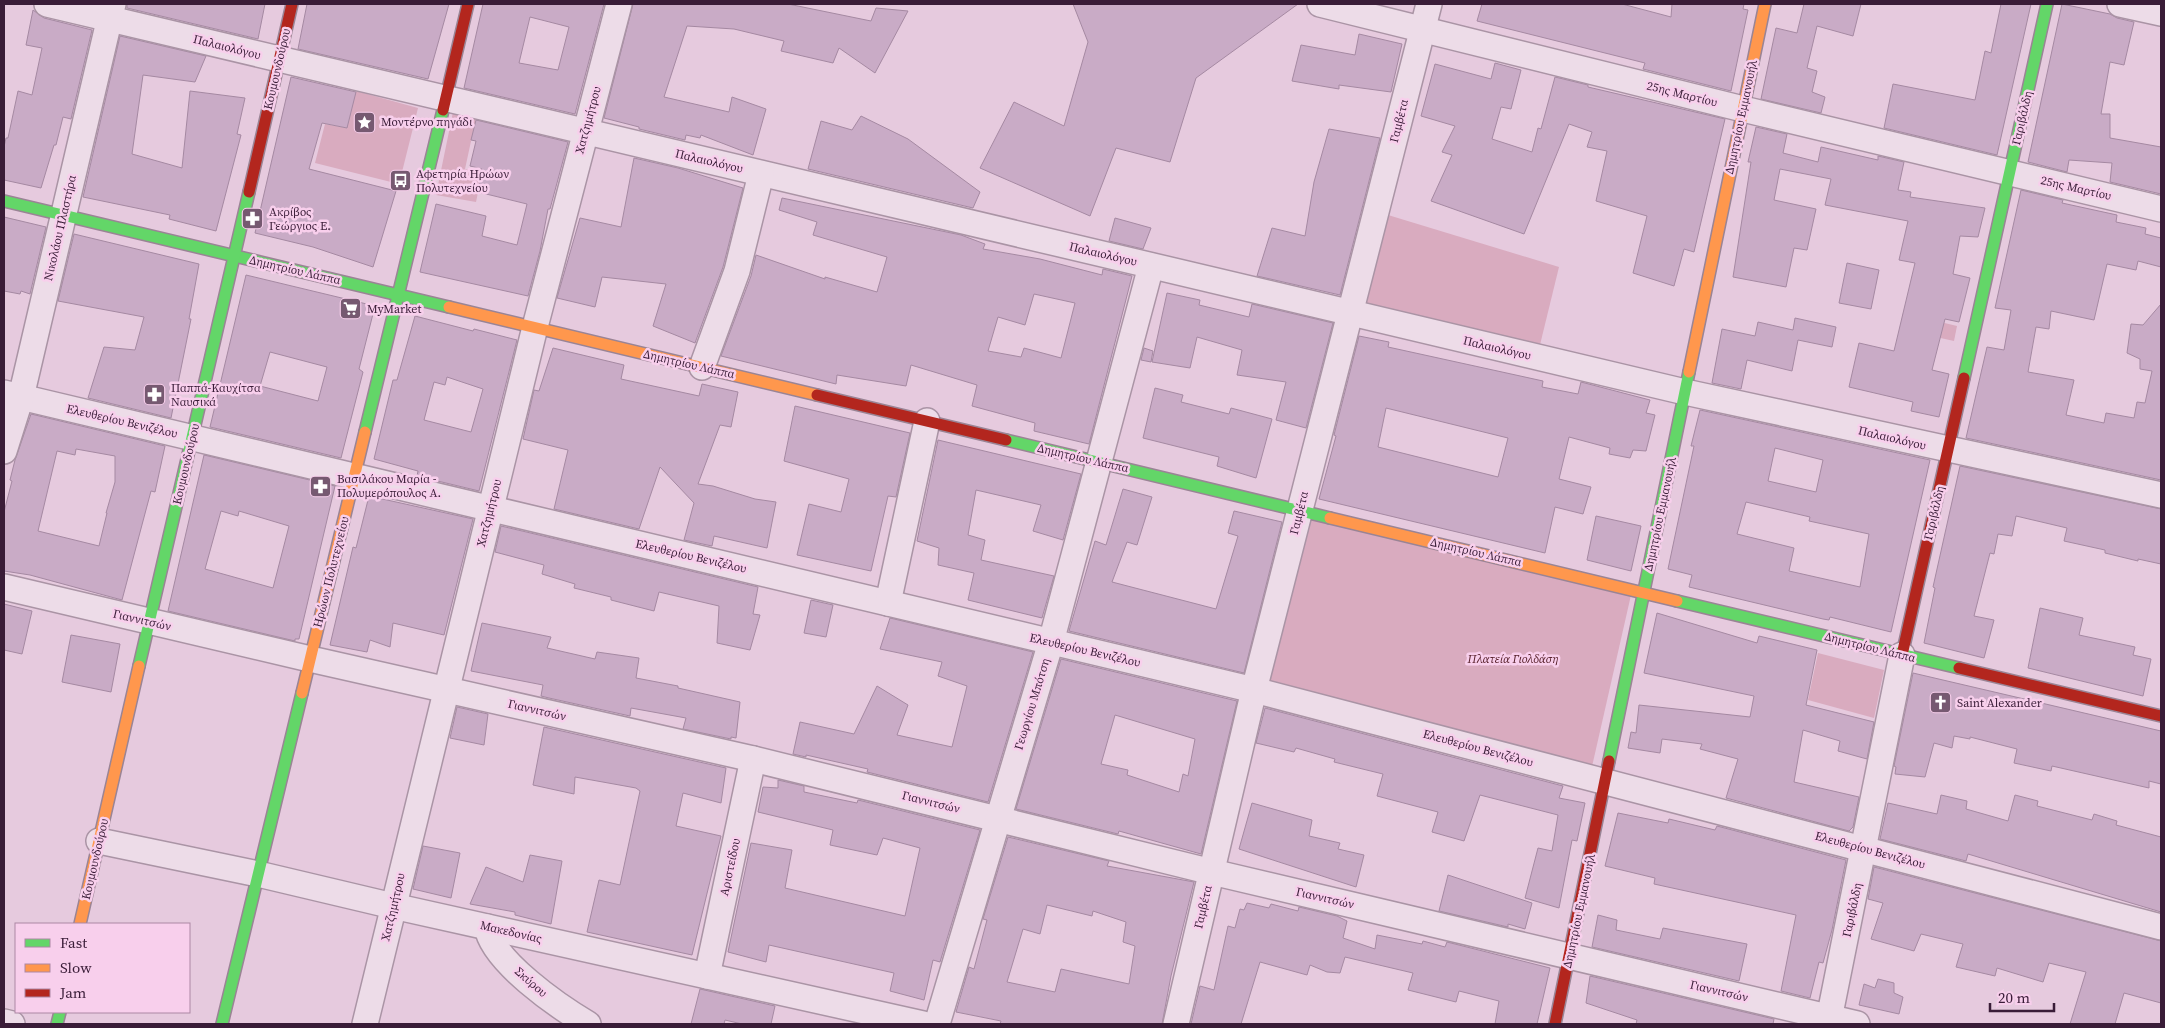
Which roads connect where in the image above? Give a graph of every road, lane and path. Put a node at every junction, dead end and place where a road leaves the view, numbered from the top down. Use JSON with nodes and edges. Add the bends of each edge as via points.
{"nodes":[{"id":1,"x":47,"y":4,"type":"edge"},
{"id":2,"x":292,"y":4,"type":"edge"},
{"id":3,"x":468,"y":4,"type":"edge"},
{"id":4,"x":619,"y":4,"type":"edge"},
{"id":5,"x":1320,"y":4,"type":"edge"},
{"id":6,"x":1429,"y":4,"type":"edge"},
{"id":7,"x":1765,"y":4,"type":"edge"},
{"id":8,"x":2047,"y":4,"type":"edge"},
{"id":9,"x":2120,"y":4,"type":"edge"},
{"id":10,"x":111,"y":10,"type":"edge"},
{"id":11,"x":2161,"y":13,"type":"edge"},
{"id":12,"x":1422,"y":30,"type":"junction"},
{"id":13,"x":279,"y":60,"type":"junction"},
{"id":14,"x":446,"y":99,"type":"junction"},
{"id":15,"x":1743,"y":109,"type":"junction"},
{"id":16,"x":584,"y":132,"type":"junction"},
{"id":17,"x":2010,"y":172,"type":"junction"},
{"id":18,"x":761,"y":174,"type":"junction"},
{"id":19,"x":4,"y":200,"type":"edge"},
{"id":20,"x":2161,"y":209,"type":"edge"},
{"id":21,"x":62,"y":214,"type":"junction"},
{"id":22,"x":234,"y":256,"type":"junction"},
{"id":23,"x":1151,"y":266,"type":"junction"},
{"id":24,"x":398,"y":295,"type":"junction"},
{"id":25,"x":1350,"y":313,"type":"junction"},
{"id":26,"x":534,"y":327,"type":"junction"},
{"id":27,"x":702,"y":367,"type":"junction"},
{"id":28,"x":1685,"y":392,"type":"junction"},
{"id":29,"x":12,"y":394,"type":"edge"},
{"id":30,"x":926,"y":421,"type":"junction"},
{"id":31,"x":192,"y":438,"type":"junction"},
{"id":32,"x":1948,"y":450,"type":"junction"},
{"id":33,"x":4,"y":451,"type":"edge"},
{"id":34,"x":1099,"y":462,"type":"junction"},
{"id":35,"x":355,"y":476,"type":"junction"},
{"id":36,"x":2161,"y":495,"type":"edge"},
{"id":37,"x":490,"y":508,"type":"junction"},
{"id":38,"x":1299,"y":510,"type":"junction"},
{"id":39,"x":4,"y":587,"type":"edge"},
{"id":40,"x":1644,"y":592,"type":"junction"},
{"id":41,"x":888,"y":603,"type":"junction"},
{"id":42,"x":150,"y":622,"type":"junction"},
{"id":43,"x":1051,"y":642,"type":"junction"},
{"id":44,"x":1902,"y":655,"type":"junction"},
{"id":45,"x":310,"y":659,"type":"junction"},
{"id":46,"x":446,"y":689,"type":"junction"},
{"id":47,"x":1254,"y":690,"type":"junction"},
{"id":48,"x":2161,"y":716,"type":"edge"},
{"id":49,"x":753,"y":759,"type":"junction"},
{"id":50,"x":1606,"y":781,"type":"junction"},
{"id":51,"x":997,"y":817,"type":"junction"},
{"id":52,"x":100,"y":841,"type":"junction"},
{"id":53,"x":1865,"y":849,"type":"junction"},
{"id":54,"x":1212,"y":872,"type":"junction"},
{"id":55,"x":258,"y":874,"type":"junction"},
{"id":56,"x":393,"y":906,"type":"junction"},
{"id":57,"x":80,"y":923,"type":"edge"},
{"id":58,"x":487,"y":927,"type":"junction"},
{"id":59,"x":2161,"y":927,"type":"edge"},
{"id":60,"x":1569,"y":957,"type":"junction"},
{"id":61,"x":707,"y":976,"type":"junction"},
{"id":62,"x":1829,"y":1021,"type":"edge"},
{"id":63,"x":4,"y":1022,"type":"edge"},
{"id":64,"x":12,"y":1024,"type":"edge"},
{"id":65,"x":222,"y":1024,"type":"edge"},
{"id":66,"x":366,"y":1024,"type":"edge"},
{"id":67,"x":588,"y":1024,"type":"edge"},
{"id":68,"x":923,"y":1024,"type":"edge"},
{"id":69,"x":936,"y":1024,"type":"edge"},
{"id":70,"x":1176,"y":1024,"type":"edge"},
{"id":71,"x":1556,"y":1024,"type":"edge"},
{"id":72,"x":1857,"y":1024,"type":"edge"}],
"edges":[{"from":1,"to":10,"type":"street","name":"Παλαιολόγου"},
{"from":2,"to":13,"type":"street","name":"Κουμουνδούρου"},
{"from":3,"to":14,"type":"street","name":"Ηρώων Πολυτεχνείου"},
{"from":4,"to":16,"type":"street","name":"Χατζημήτρου"},
{"from":5,"to":12,"type":"street","name":"25ης Μαρτίου"},
{"from":6,"to":12,"type":"street","name":"Γαμβέτα"},
{"from":7,"to":15,"type":"street","name":"Δημητρίου Εμμανουήλ"},
{"from":8,"to":17,"type":"street","name":"Γαριβάλδη"},
{"from":9,"to":11,"type":"street"},
{"from":10,"to":13,"type":"street","name":"Παλαιολόγου"},
{"from":10,"to":21,"type":"street","name":"Νικολάου Πλαστήρα"},
{"from":12,"to":15,"type":"street","name":"25ης Μαρτίου"},
{"from":12,"to":25,"type":"street","name":"Γαμβέτα"},
{"from":13,"to":14,"type":"street","name":"Παλαιολόγου"},
{"from":13,"to":22,"type":"street","name":"Κουμουνδούρου"},
{"from":14,"to":16,"type":"street","name":"Παλαιολόγου"},
{"from":14,"to":24,"type":"street","name":"Ηρώων Πολυτεχνείου"},
{"from":15,"to":17,"type":"street","name":"25ης Μαρτίου"},
{"from":15,"to":28,"type":"street","name":"Δημητρίου Εμμανουήλ"},
{"from":16,"to":18,"type":"street","name":"Παλαιολόγου"},
{"from":16,"to":26,"type":"street","name":"Χατζημήτρου"},
{"from":17,"to":20,"type":"street","name":"25ης Μαρτίου"},
{"from":17,"to":32,"type":"street","name":"Γαριβάλδη"},
{"from":18,"to":23,"type":"street","name":"Παλαιολόγου"},
{"from":18,"to":27,"type":"street","via":[[737,271]]},
{"from":19,"to":21,"type":"street","name":"Δημητρίου Λάππα"},
{"from":21,"to":22,"type":"street","name":"Δημητρίου Λάππα"},
{"from":21,"to":29,"type":"street","name":"Νικολάου Πλαστήρα"},
{"from":22,"to":24,"type":"street","name":"Δημητρίου Λάππα"},
{"from":22,"to":31,"type":"street","name":"Κουμουνδούρου"},
{"from":23,"to":25,"type":"street","name":"Παλαιολόγου"},
{"from":23,"to":34,"type":"street","name":"Γεωργίου Μπότση"},
{"from":24,"to":26,"type":"street","name":"Δημητρίου Λάππα"},
{"from":24,"to":35,"type":"street","name":"Ηρώων Πολυτεχνείου"},
{"from":25,"to":28,"type":"street","name":"Παλαιολόγου"},
{"from":25,"to":38,"type":"street","name":"Γαμβέτα"},
{"from":26,"to":27,"type":"street","name":"Δημητρίου Λάππα"},
{"from":26,"to":37,"type":"street","name":"Χατζημήτρου"},
{"from":27,"to":30,"type":"street","name":"Δημητρίου Λάππα"},
{"from":28,"to":32,"type":"street","name":"Παλαιολόγου"},
{"from":28,"to":40,"type":"street","name":"Δημητρίου Εμμανουήλ"},
{"from":29,"to":31,"type":"street","name":"Ελευθερίου Βενιζέλου"},
{"from":29,"to":33,"type":"street","name":"Νικολάου Πλαστήρα"},
{"from":30,"to":34,"type":"street","name":"Δημητρίου Λάππα"},
{"from":30,"to":41,"type":"street"},
{"from":31,"to":35,"type":"street","name":"Ελευθερίου Βενιζέλου"},
{"from":31,"to":42,"type":"street","name":"Κουμουνδούρου"},
{"from":32,"to":36,"type":"street","name":"Παλαιολόγου"},
{"from":32,"to":44,"type":"street","name":"Γαριβάλδη"},
{"from":34,"to":38,"type":"street","name":"Δημητρίου Λάππα"},
{"from":34,"to":43,"type":"street","name":"Γεωργίου Μπότση"},
{"from":35,"to":37,"type":"street","name":"Ελευθερίου Βενιζέλου"},
{"from":35,"to":45,"type":"street","name":"Ηρώων Πολυτεχνείου"},
{"from":37,"to":41,"type":"street","name":"Ελευθερίου Βενιζέλου"},
{"from":37,"to":46,"type":"street","name":"Χατζημήτρου"},
{"from":38,"to":40,"type":"street","name":"Δημητρίου Λάππα"},
{"from":38,"to":47,"type":"street","name":"Γαμβέτα"},
{"from":39,"to":42,"type":"street","name":"Γιαννιτσών"},
{"from":40,"to":44,"type":"street","name":"Δημητρίου Λάππα"},
{"from":40,"to":50,"type":"street","name":"Δημητρίου Εμμανουήλ"},
{"from":41,"to":43,"type":"street","name":"Ελευθερίου Βενιζέλου"},
{"from":42,"to":45,"type":"street","name":"Γιαννιτσών"},
{"from":42,"to":52,"type":"street","name":"Κουμουνδούρου"},
{"from":43,"to":47,"type":"street","name":"Ελευθερίου Βενιζέλου"},
{"from":43,"to":51,"type":"street","name":"Γεωργίου Μπότση"},
{"from":44,"to":48,"type":"street","name":"Δημητρίου Λάππα"},
{"from":44,"to":53,"type":"street","name":"Γαριβάλδη"},
{"from":45,"to":46,"type":"street","name":"Γιαννιτσών"},
{"from":45,"to":55,"type":"street","name":"Ηρώων Πολυτεχνείου"},
{"from":46,"to":49,"type":"street","name":"Γιαννιτσών"},
{"from":46,"to":56,"type":"street","name":"Χατζημήτρου"},
{"from":47,"to":50,"type":"street","name":"Ελευθερίου Βενιζέλου"},
{"from":47,"to":54,"type":"street","name":"Γαμβέτα"},
{"from":49,"to":51,"type":"street","name":"Γιαννιτσών"},
{"from":49,"to":61,"type":"street","name":"Αριστείδου"},
{"from":50,"to":53,"type":"street","name":"Ελευθερίου Βενιζέλου"},
{"from":50,"to":60,"type":"street","name":"Δημητρίου Εμμανουήλ"},
{"from":51,"to":54,"type":"street","name":"Γιαννιτσών"},
{"from":51,"to":69,"type":"street","name":"Γεωργίου Μπότση"},
{"from":52,"to":55,"type":"street","name":"Μακεδονίας"},
{"from":52,"to":57,"type":"street","name":"Κουμουνδούρου"},
{"from":53,"to":59,"type":"street","name":"Ελευθερίου Βενιζέλου"},
{"from":53,"to":62,"type":"street","name":"Γαριβάλδη"},
{"from":54,"to":60,"type":"street","name":"Γιαννιτσών"},
{"from":54,"to":70,"type":"street","name":"Γαμβέτα"},
{"from":55,"to":56,"type":"street","name":"Μακεδονίας"},
{"from":55,"to":65,"type":"street","name":"Ηρώων Πολυτεχνείου"},
{"from":56,"to":58,"type":"street","name":"Μακεδονίας"},
{"from":56,"to":66,"type":"street","name":"Χατζημήτρου"},
{"from":58,"to":61,"type":"street","name":"Μακεδονίας"},
{"from":58,"to":67,"type":"street","name":"Σκύρου","via":[[490,939],[504,958],[560,1007]]},
{"from":60,"to":62,"type":"street","name":"Γιαννιτσών"},
{"from":60,"to":71,"type":"street","name":"Δημητρίου Εμμανουήλ"},
{"from":61,"to":68,"type":"street","name":"Μακεδονίας"},
{"from":62,"to":72,"type":"street","name":"Γιαννιτσών"},
{"from":63,"to":64,"type":"street"}]}
